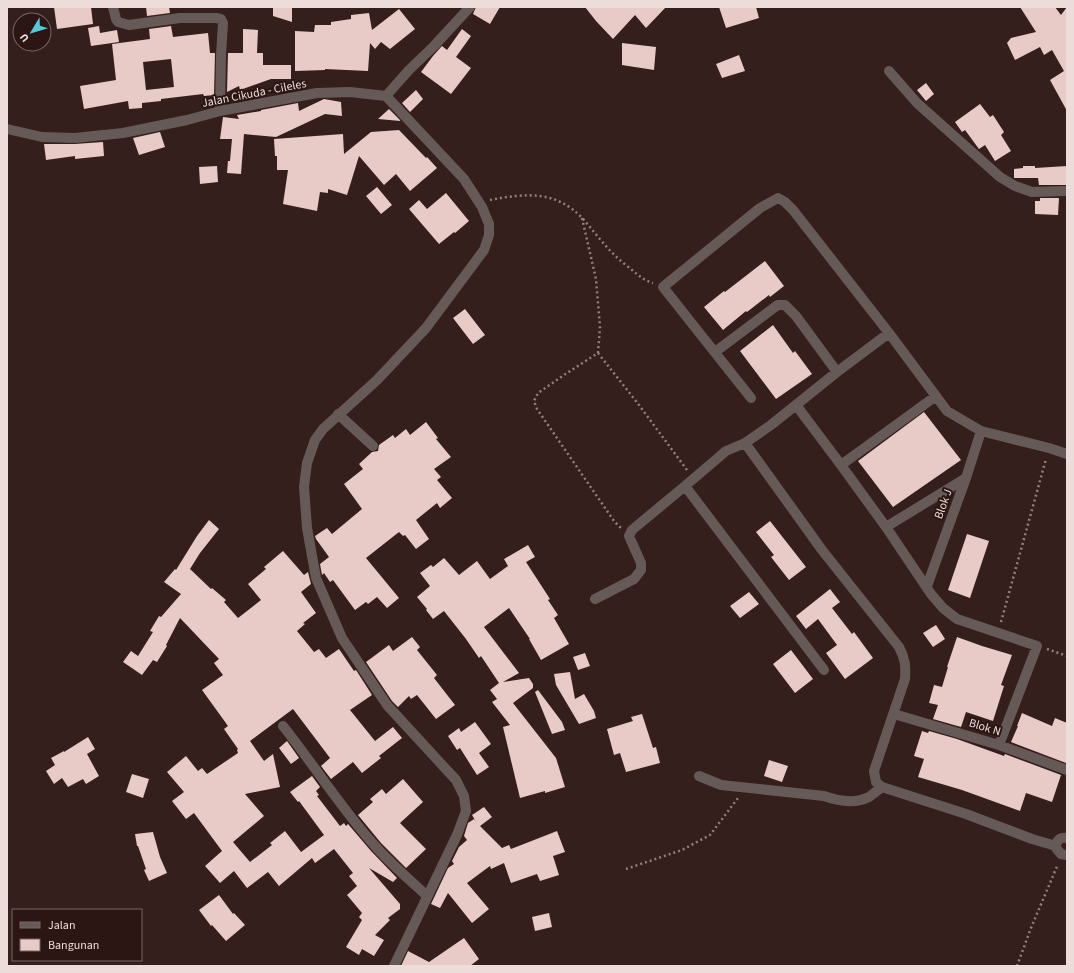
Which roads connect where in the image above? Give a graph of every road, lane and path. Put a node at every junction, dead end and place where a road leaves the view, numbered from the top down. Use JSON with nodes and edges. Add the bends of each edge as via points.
{"nodes":[{"id":1,"x":113,"y":7,"type":"edge"},
{"id":2,"x":470,"y":7,"type":"edge"},
{"id":3,"x":889,"y":71,"type":"dead end"},
{"id":4,"x":386,"y":96,"type":"junction"},
{"id":5,"x":220,"y":111,"type":"junction"},
{"id":6,"x":7,"y":129,"type":"edge"},
{"id":7,"x":1067,"y":191,"type":"edge"},
{"id":8,"x":479,"y":202,"type":"junction"},
{"id":9,"x":582,"y":218,"type":"junction"},
{"id":10,"x":663,"y":286,"type":"junction"},
{"id":11,"x":889,"y":333,"type":"junction"},
{"id":12,"x":715,"y":352,"type":"junction"},
{"id":13,"x":598,"y":353,"type":"junction"},
{"id":14,"x":837,"y":372,"type":"junction"},
{"id":15,"x":936,"y":396,"type":"junction"},
{"id":16,"x":751,"y":398,"type":"dead end"},
{"id":17,"x":796,"y":405,"type":"junction"},
{"id":18,"x":338,"y":414,"type":"junction"},
{"id":19,"x":981,"y":431,"type":"junction"},
{"id":20,"x":745,"y":443,"type":"junction"},
{"id":21,"x":372,"y":446,"type":"dead end"},
{"id":22,"x":1049,"y":448,"type":"junction"},
{"id":23,"x":1067,"y":454,"type":"edge"},
{"id":24,"x":841,"y":465,"type":"junction"},
{"id":25,"x":966,"y":478,"type":"junction"},
{"id":26,"x":693,"y":479,"type":"junction"},
{"id":27,"x":685,"y":486,"type":"junction"},
{"id":28,"x":886,"y":526,"type":"junction"},
{"id":29,"x":629,"y":536,"type":"junction"},
{"id":30,"x":927,"y":586,"type":"junction"},
{"id":31,"x":595,"y":599,"type":"dead end"},
{"id":32,"x":998,"y":632,"type":"junction"},
{"id":33,"x":1037,"y":646,"type":"junction"},
{"id":34,"x":1067,"y":656,"type":"edge"},
{"id":35,"x":824,"y":670,"type":"dead end"},
{"id":36,"x":894,"y":714,"type":"junction"},
{"id":37,"x":283,"y":726,"type":"dead end"},
{"id":38,"x":999,"y":745,"type":"junction"},
{"id":39,"x":1067,"y":770,"type":"edge"},
{"id":40,"x":700,"y":776,"type":"dead end"},
{"id":41,"x":882,"y":787,"type":"junction"},
{"id":42,"x":745,"y":788,"type":"junction"},
{"id":43,"x":1067,"y":838,"type":"edge"},
{"id":44,"x":1061,"y":852,"type":"edge"},
{"id":45,"x":626,"y":869,"type":"dead end"},
{"id":46,"x":427,"y":896,"type":"junction"},
{"id":47,"x":394,"y":966,"type":"edge"},
{"id":48,"x":1017,"y":966,"type":"edge"}],
"edges":[{"from":1,"to":5,"type":"street","via":[[116,19],[124,25],[180,18],[221,19],[224,23]]},
{"from":2,"to":4,"type":"street"},
{"from":3,"to":7,"type":"street","via":[[917,103],[1000,177],[1032,192]]},
{"from":4,"to":5,"type":"street","name":"Jalan Cikuda - Cileles","via":[[350,92],[317,94]]},
{"from":4,"to":8,"type":"street","via":[[464,179]]},
{"from":5,"to":6,"type":"street","name":"Jalan Cikuda - Cileles","via":[[135,131],[75,138],[42,137]]},
{"from":8,"to":9,"type":"path","via":[[526,195],[546,196],[563,202]]},
{"from":8,"to":18,"type":"street","via":[[488,224],[489,235],[484,250],[426,328],[377,380]]},
{"from":9,"to":10,"type":"path","via":[[621,261],[644,280]]},
{"from":9,"to":13,"type":"path","via":[[596,279],[600,327]]},
{"from":10,"to":11,"type":"street","via":[[760,208],[778,198],[793,210]]},
{"from":10,"to":12,"type":"street"},
{"from":11,"to":14,"type":"street"},
{"from":11,"to":15,"type":"street"},
{"from":12,"to":14,"type":"street","via":[[775,307],[785,305]]},
{"from":12,"to":16,"type":"street"},
{"from":13,"to":26,"type":"path"},
{"from":13,"to":29,"type":"path","via":[[538,393],[534,401],[614,520]]},
{"from":14,"to":17,"type":"street"},
{"from":15,"to":19,"type":"street","via":[[952,415]]},
{"from":15,"to":24,"type":"street"},
{"from":17,"to":20,"type":"street"},
{"from":17,"to":24,"type":"street"},
{"from":18,"to":21,"type":"street"},
{"from":18,"to":46,"type":"street","via":[[315,440],[307,463],[304,486],[307,528],[316,578],[342,638],[387,705],[456,780],[464,796],[466,811]]},
{"from":19,"to":22,"type":"street"},
{"from":19,"to":25,"type":"street","name":"Blok J"},
{"from":20,"to":26,"type":"street","via":[[726,451]]},
{"from":20,"to":36,"type":"street","via":[[822,550],[901,650],[906,664],[905,679]]},
{"from":22,"to":23,"type":"street"},
{"from":22,"to":32,"type":"path"},
{"from":24,"to":28,"type":"street"},
{"from":25,"to":28,"type":"street"},
{"from":25,"to":30,"type":"street","name":"Blok J"},
{"from":26,"to":27,"type":"street"},
{"from":27,"to":29,"type":"street","via":[[632,530]]},
{"from":27,"to":35,"type":"street"},
{"from":28,"to":30,"type":"street"},
{"from":29,"to":31,"type":"street","via":[[641,563],[641,570],[634,579]]},
{"from":30,"to":32,"type":"street","via":[[942,608],[957,618]]},
{"from":32,"to":33,"type":"street"},
{"from":33,"to":34,"type":"path"},
{"from":33,"to":38,"type":"street"},
{"from":36,"to":38,"type":"street","name":"Blok N"},
{"from":36,"to":41,"type":"street","via":[[874,772],[876,782]]},
{"from":37,"to":46,"type":"street","via":[[376,847]]},
{"from":38,"to":39,"type":"street","name":"Blok N"},
{"from":40,"to":42,"type":"street","via":[[721,785]]},
{"from":41,"to":42,"type":"street","via":[[868,797],[852,801]]},
{"from":41,"to":44,"type":"street","via":[[966,814]]},
{"from":42,"to":45,"type":"path","via":[[710,835],[682,850]]},
{"from":43,"to":44,"type":"street","via":[[1058,840]]},
{"from":44,"to":48,"type":"path"},
{"from":46,"to":47,"type":"street"}]}
